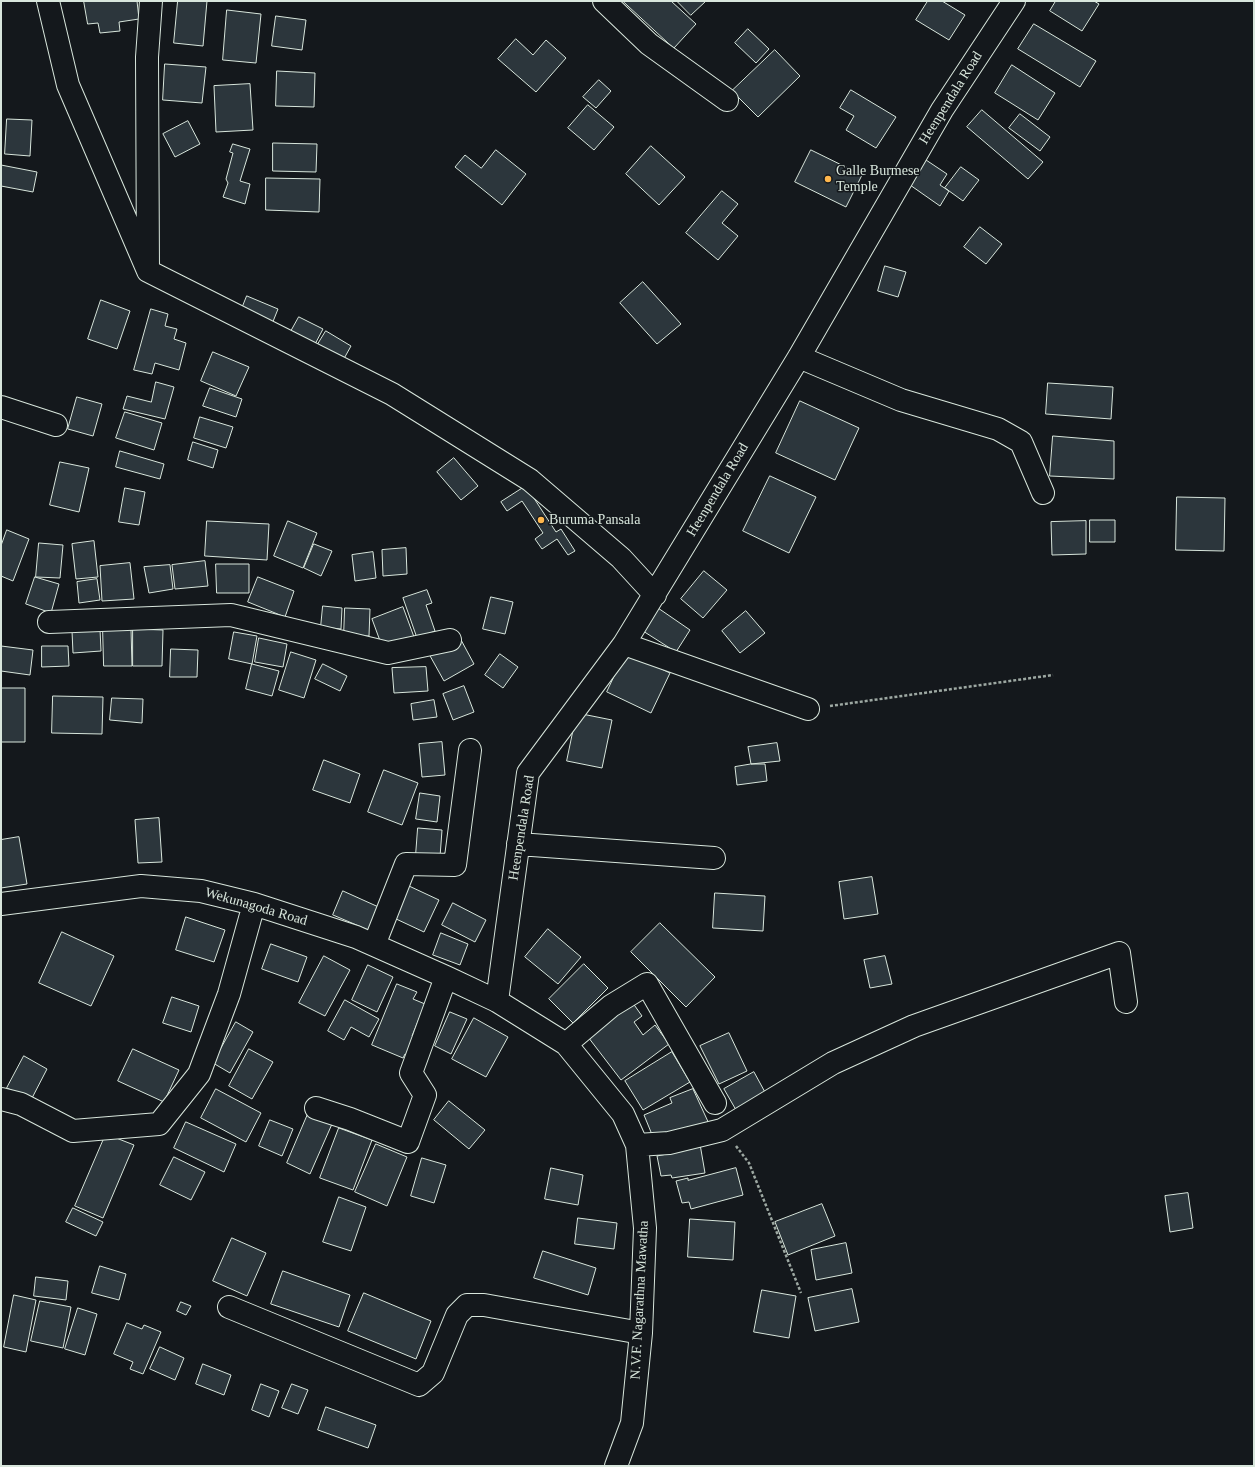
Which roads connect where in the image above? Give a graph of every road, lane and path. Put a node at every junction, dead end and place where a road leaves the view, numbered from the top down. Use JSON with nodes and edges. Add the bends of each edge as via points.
{"nodes":[{"id":1,"x":48,"y":1,"type":"edge"},
{"id":2,"x":151,"y":1,"type":"edge"},
{"id":3,"x":604,"y":1,"type":"edge"},
{"id":4,"x":1014,"y":1,"type":"edge"},
{"id":5,"x":727,"y":100,"type":"dead end"},
{"id":6,"x":148,"y":271,"type":"junction"},
{"id":7,"x":799,"y":357,"type":"junction"},
{"id":8,"x":1,"y":407,"type":"edge"},
{"id":9,"x":56,"y":425,"type":"dead end"},
{"id":10,"x":1043,"y":494,"type":"dead end"},
{"id":11,"x":655,"y":595,"type":"junction"},
{"id":12,"x":49,"y":622,"type":"dead end"},
{"id":13,"x":450,"y":640,"type":"dead end"},
{"id":14,"x":624,"y":644,"type":"junction"},
{"id":15,"x":1053,"y":675,"type":"dead end"},
{"id":16,"x":808,"y":710,"type":"joint"},
{"id":17,"x":470,"y":750,"type":"dead end"},
{"id":18,"x":518,"y":844,"type":"junction"},
{"id":19,"x":714,"y":858,"type":"dead end"},
{"id":20,"x":1,"y":904,"type":"edge"},
{"id":21,"x":254,"y":904,"type":"junction"},
{"id":22,"x":374,"y":945,"type":"junction"},
{"id":23,"x":446,"y":977,"type":"junction"},
{"id":24,"x":497,"y":1001,"type":"junction"},
{"id":25,"x":1126,"y":1002,"type":"dead end"},
{"id":26,"x":566,"y":1044,"type":"junction"},
{"id":27,"x":1,"y":1099,"type":"edge"},
{"id":28,"x":715,"y":1103,"type":"dead end"},
{"id":29,"x":316,"y":1108,"type":"dead end"},
{"id":30,"x":722,"y":1130,"type":"junction"},
{"id":31,"x":636,"y":1145,"type":"junction"},
{"id":32,"x":801,"y":1293,"type":"dead end"},
{"id":33,"x":228,"y":1307,"type":"dead end"},
{"id":34,"x":641,"y":1333,"type":"junction"},
{"id":35,"x":616,"y":1466,"type":"edge"}],
"edges":[{"from":1,"to":6,"type":"street","via":[[68,85]]},
{"from":2,"to":6,"type":"street","via":[[147,57]]},
{"from":3,"to":5,"type":"street","via":[[648,44]]},
{"from":4,"to":7,"type":"street","name":"Heenpendala Road","via":[[942,110]]},
{"from":6,"to":11,"type":"street","via":[[392,394],[530,480],[621,558]]},
{"from":7,"to":10,"type":"street","via":[[901,400],[998,430],[1021,442]]},
{"from":7,"to":11,"type":"street","name":"Heenpendala Road"},
{"from":8,"to":9,"type":"street"},
{"from":11,"to":14,"type":"street","name":"Heenpendala Road"},
{"from":12,"to":13,"type":"street","via":[[231,615],[388,653]]},
{"from":14,"to":16,"type":"street"},
{"from":14,"to":18,"type":"street","name":"Heenpendala Road","via":[[528,773]]},
{"from":15,"to":16,"type":"path"},
{"from":17,"to":22,"type":"street","via":[[455,865],[406,864]]},
{"from":18,"to":19,"type":"street"},
{"from":18,"to":24,"type":"street","name":"Heenpendala Road"},
{"from":20,"to":21,"type":"street","name":"Wekunagoda Road","via":[[141,886],[201,891]]},
{"from":21,"to":22,"type":"street","name":"Wekunagoda Road"},
{"from":21,"to":27,"type":"street","via":[[229,994],[199,1074],[159,1124],[74,1131],[20,1104]]},
{"from":22,"to":23,"type":"street","name":"Wekunagoda Road"},
{"from":23,"to":24,"type":"street","name":"Wekunagoda Road"},
{"from":23,"to":29,"type":"street","via":[[411,1073],[426,1095],[408,1142]]},
{"from":24,"to":26,"type":"street","name":"N.V.F. Nagarathna Mawatha"},
{"from":25,"to":30,"type":"street","via":[[1119,954],[914,1026],[833,1064]]},
{"from":26,"to":28,"type":"street","via":[[611,1006],[647,984]]},
{"from":26,"to":31,"type":"street","name":"N.V.F. Nagarathna Mawatha","via":[[623,1114]]},
{"from":30,"to":31,"type":"street","via":[[669,1143]]},
{"from":30,"to":32,"type":"path","via":[[749,1163]]},
{"from":31,"to":34,"type":"street","name":"N.V.F. Nagarathna Mawatha","via":[[645,1228]]},
{"from":33,"to":34,"type":"street","via":[[419,1385],[433,1373],[457,1315],[467,1305],[484,1305]]},
{"from":34,"to":35,"type":"street","name":"N.V.F. Nagarathna Mawatha","via":[[632,1422]]}]}
